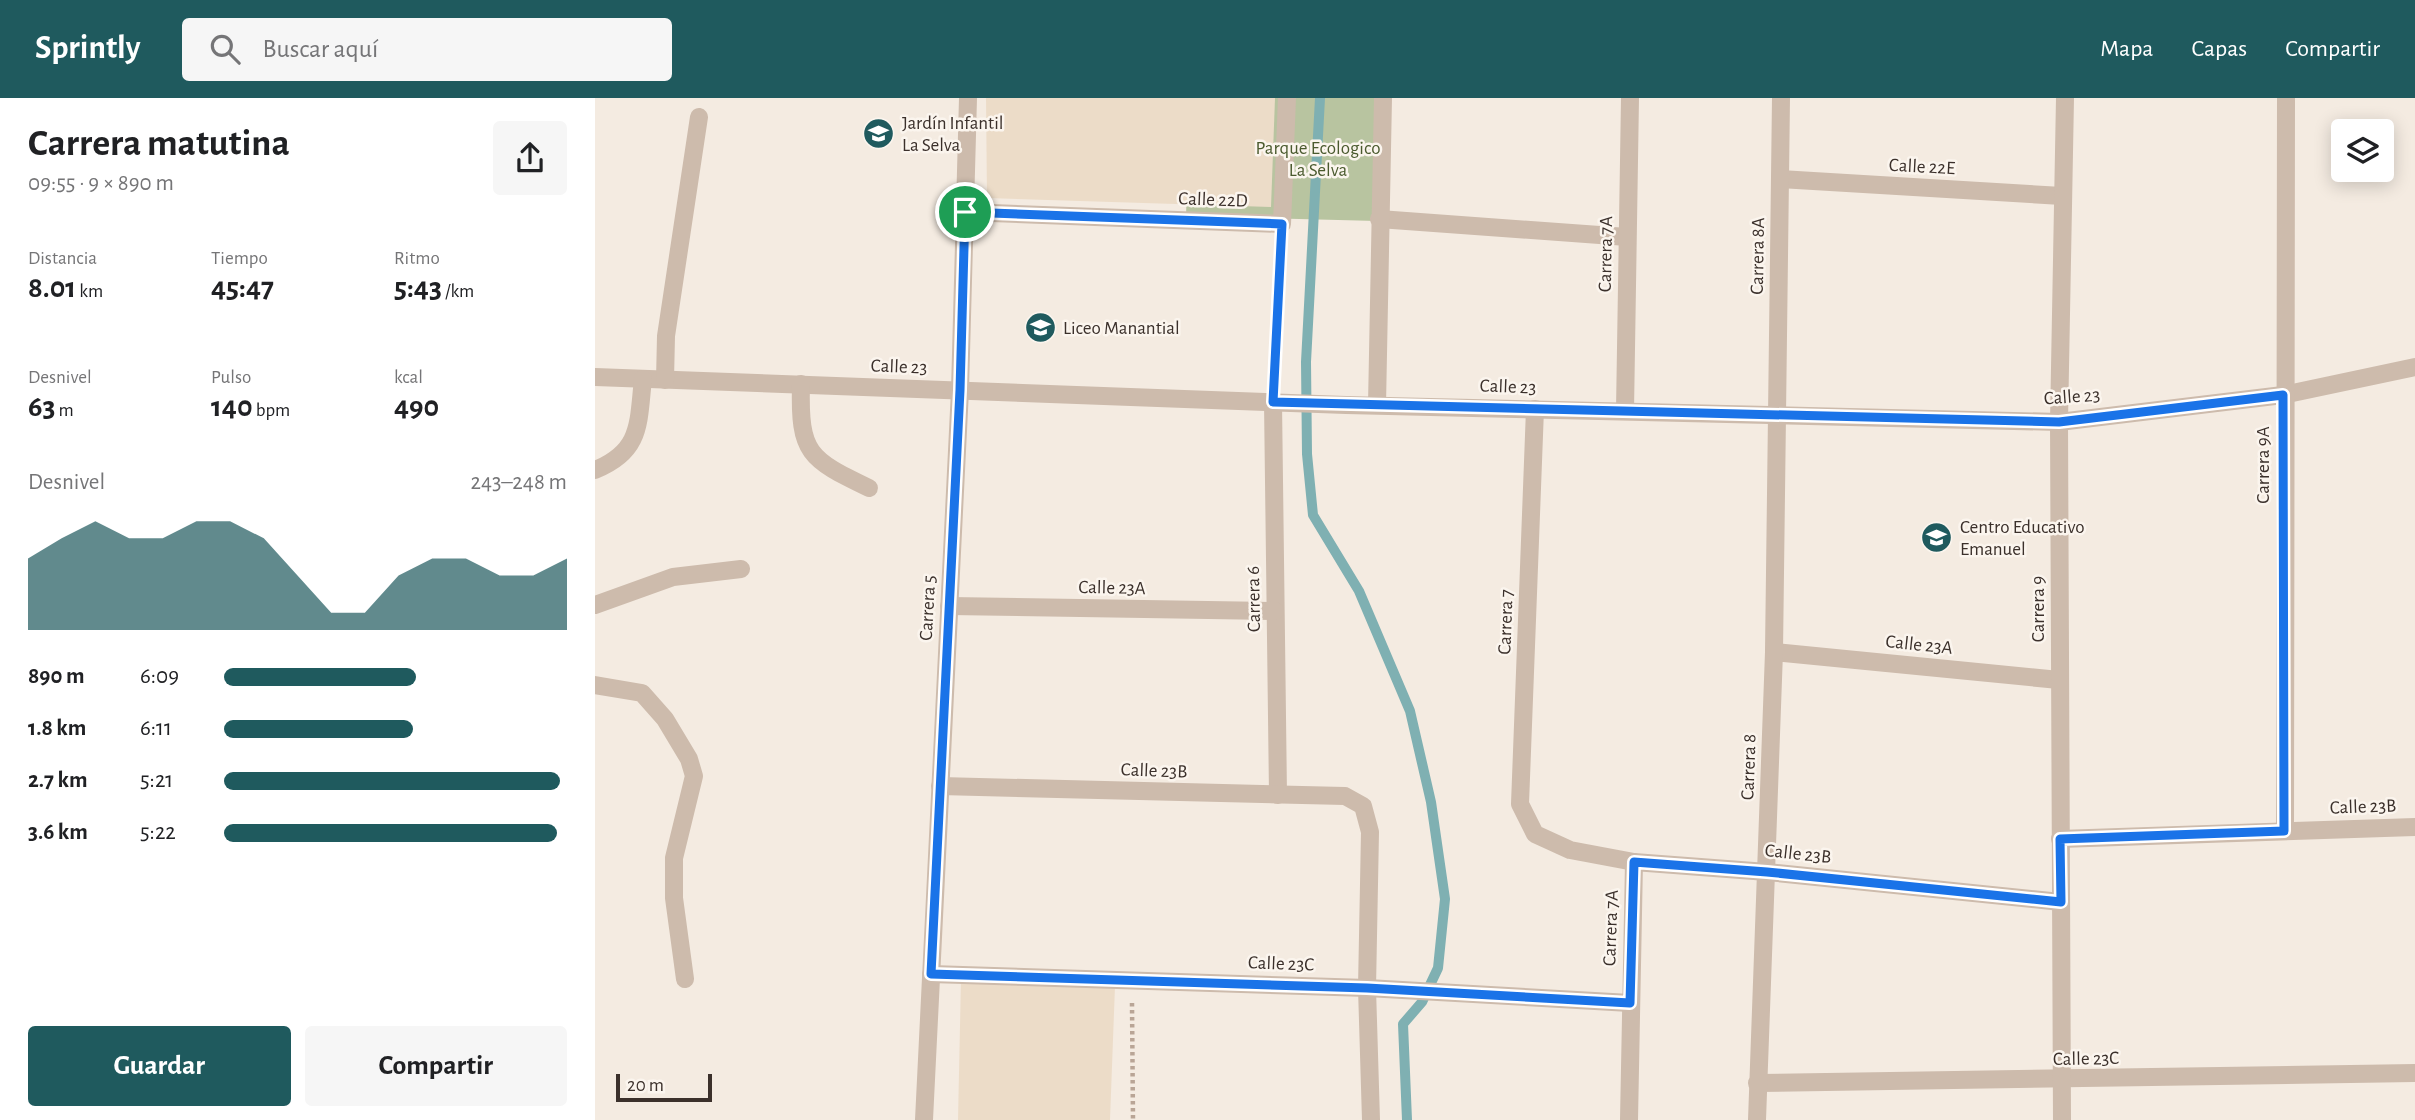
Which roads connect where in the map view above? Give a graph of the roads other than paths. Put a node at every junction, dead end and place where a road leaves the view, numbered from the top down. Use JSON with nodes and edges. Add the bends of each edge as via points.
{"nodes":[{"id":1,"x":968,"y":98,"type":"edge"},
{"id":2,"x":1287,"y":98,"type":"edge"},
{"id":3,"x":1383,"y":98,"type":"edge"},
{"id":4,"x":1630,"y":98,"type":"edge"},
{"id":5,"x":1781,"y":98,"type":"edge"},
{"id":6,"x":2065,"y":98,"type":"edge"},
{"id":7,"x":2286,"y":98,"type":"edge"},
{"id":8,"x":699,"y":117,"type":"dead end"},
{"id":9,"x":1780,"y":179,"type":"junction"},
{"id":10,"x":2062,"y":196,"type":"junction"},
{"id":11,"x":965,"y":212,"type":"junction"},
{"id":12,"x":1379,"y":219,"type":"junction"},
{"id":13,"x":1627,"y":237,"type":"junction"},
{"id":14,"x":2415,"y":368,"type":"edge"},
{"id":15,"x":595,"y":377,"type":"edge"},
{"id":16,"x":643,"y":379,"type":"junction"},
{"id":17,"x":665,"y":380,"type":"junction"},
{"id":18,"x":801,"y":384,"type":"junction"},
{"id":19,"x":960,"y":390,"type":"junction"},
{"id":20,"x":2283,"y":395,"type":"junction"},
{"id":21,"x":1280,"y":402,"type":"junction"},
{"id":22,"x":1377,"y":405,"type":"junction"},
{"id":23,"x":1535,"y":409,"type":"junction"},
{"id":24,"x":1625,"y":411,"type":"junction"},
{"id":25,"x":1777,"y":414,"type":"junction"},
{"id":26,"x":2059,"y":422,"type":"junction"},
{"id":27,"x":595,"y":470,"type":"edge"},
{"id":28,"x":869,"y":488,"type":"dead end"},
{"id":29,"x":741,"y":569,"type":"dead end"},
{"id":30,"x":595,"y":605,"type":"edge"},
{"id":31,"x":949,"y":606,"type":"junction"},
{"id":32,"x":1275,"y":611,"type":"junction"},
{"id":33,"x":1774,"y":652,"type":"junction"},
{"id":34,"x":2059,"y":680,"type":"junction"},
{"id":35,"x":595,"y":685,"type":"edge"},
{"id":36,"x":940,"y":786,"type":"junction"},
{"id":37,"x":1278,"y":795,"type":"junction"},
{"id":38,"x":2415,"y":827,"type":"edge"},
{"id":39,"x":2284,"y":831,"type":"junction"},
{"id":40,"x":1535,"y":834,"type":"joint"},
{"id":41,"x":2060,"y":839,"type":"junction"},
{"id":42,"x":1634,"y":862,"type":"junction"},
{"id":43,"x":1767,"y":872,"type":"junction"},
{"id":44,"x":2061,"y":902,"type":"junction"},
{"id":45,"x":931,"y":974,"type":"junction"},
{"id":46,"x":685,"y":979,"type":"dead end"},
{"id":47,"x":1367,"y":988,"type":"junction"},
{"id":48,"x":1630,"y":1003,"type":"junction"},
{"id":49,"x":2415,"y":1073,"type":"edge"},
{"id":50,"x":2062,"y":1081,"type":"junction"},
{"id":51,"x":1758,"y":1083,"type":"junction"},
{"id":52,"x":924,"y":1120,"type":"edge"},
{"id":53,"x":1371,"y":1120,"type":"edge"},
{"id":54,"x":1629,"y":1120,"type":"edge"},
{"id":55,"x":1757,"y":1120,"type":"edge"},
{"id":56,"x":2062,"y":1120,"type":"edge"}],
"edges":[{"from":1,"to":11,"type":"street","name":"Carrera 5"},
{"from":2,"to":11,"type":"street","name":"Calle 22D","via":[[1282,224]]},
{"from":3,"to":12,"type":"street"},
{"from":4,"to":13,"type":"street","name":"Carrera 7A"},
{"from":5,"to":9,"type":"street","name":"Carrera 8A"},
{"from":6,"to":10,"type":"street","name":"Carrera 9"},
{"from":7,"to":20,"type":"street","name":"Carrera 9A"},
{"from":8,"to":17,"type":"street","via":[[666,336]]},
{"from":9,"to":10,"type":"street","name":"Calle 22E"},
{"from":9,"to":25,"type":"street","name":"Carrera 8A"},
{"from":10,"to":26,"type":"street","name":"Carrera 9"},
{"from":11,"to":19,"type":"street","name":"Carrera 5"},
{"from":12,"to":13,"type":"street"},
{"from":12,"to":22,"type":"street"},
{"from":13,"to":24,"type":"street","name":"Carrera 7A"},
{"from":14,"to":20,"type":"street","name":"Calle 23"},
{"from":15,"to":16,"type":"street","name":"Calle 23"},
{"from":16,"to":17,"type":"street","name":"Calle 23"},
{"from":16,"to":27,"type":"street","via":[[636,437],[611,463]]},
{"from":17,"to":18,"type":"street","name":"Calle 23"},
{"from":18,"to":19,"type":"street","name":"Calle 23"},
{"from":18,"to":28,"type":"street","via":[[800,420],[806,445],[821,465]]},
{"from":19,"to":21,"type":"street","name":"Calle 23"},
{"from":19,"to":31,"type":"street","name":"Carrera 5"},
{"from":20,"to":26,"type":"street","name":"Calle 23"},
{"from":20,"to":39,"type":"street","name":"Carrera 9A"},
{"from":21,"to":22,"type":"street","name":"Calle 23"},
{"from":21,"to":32,"type":"street","name":"Carrera 6"},
{"from":22,"to":23,"type":"street","name":"Calle 23"},
{"from":23,"to":24,"type":"street","name":"Calle 23"},
{"from":23,"to":40,"type":"street","name":"Carrera 7","via":[[1520,804]]},
{"from":24,"to":25,"type":"street","name":"Calle 23"},
{"from":25,"to":26,"type":"street","name":"Calle 23"},
{"from":25,"to":33,"type":"street","name":"Carrera 8"},
{"from":26,"to":34,"type":"street","name":"Carrera 9"},
{"from":29,"to":30,"type":"street","via":[[673,577]]},
{"from":31,"to":32,"type":"street","name":"Calle 23A"},
{"from":31,"to":36,"type":"street","name":"Carrera 5"},
{"from":32,"to":37,"type":"street","name":"Carrera 6"},
{"from":33,"to":34,"type":"street","name":"Calle 23A"},
{"from":33,"to":43,"type":"street","name":"Carrera 8"},
{"from":34,"to":41,"type":"street","name":"Carrera 9"},
{"from":35,"to":46,"type":"street","via":[[642,693],[665,719],[689,759],[694,776],[674,858],[674,898]]},
{"from":36,"to":37,"type":"street","name":"Calle 23B"},
{"from":36,"to":45,"type":"street","name":"Carrera 5"},
{"from":37,"to":47,"type":"street","name":"Calle 23B","via":[[1345,796],[1363,806],[1370,832]]},
{"from":38,"to":39,"type":"street","name":"Calle 23B"},
{"from":39,"to":41,"type":"street","name":"Calle 23B"},
{"from":40,"to":42,"type":"street","name":"Calle 23B","via":[[1570,850]]},
{"from":41,"to":44,"type":"street","name":"Carrera 9"},
{"from":42,"to":43,"type":"street","name":"Calle 23B"},
{"from":42,"to":48,"type":"street","name":"Carrera 7A"},
{"from":43,"to":44,"type":"street","name":"Calle 23B"},
{"from":43,"to":51,"type":"street","name":"Carrera 8"},
{"from":44,"to":50,"type":"street","name":"Carrera 9"},
{"from":45,"to":47,"type":"street","name":"Calle 23C"},
{"from":45,"to":52,"type":"street","name":"Carrera 5"},
{"from":47,"to":48,"type":"street","name":"Calle 23C"},
{"from":47,"to":53,"type":"street"},
{"from":48,"to":54,"type":"street","name":"Carrera 7A"},
{"from":49,"to":50,"type":"street","name":"Calle 23C"},
{"from":50,"to":51,"type":"street","name":"Calle 23C"},
{"from":50,"to":56,"type":"street","name":"Carrera 9"},
{"from":51,"to":55,"type":"street","name":"Carrera 8"}]}
